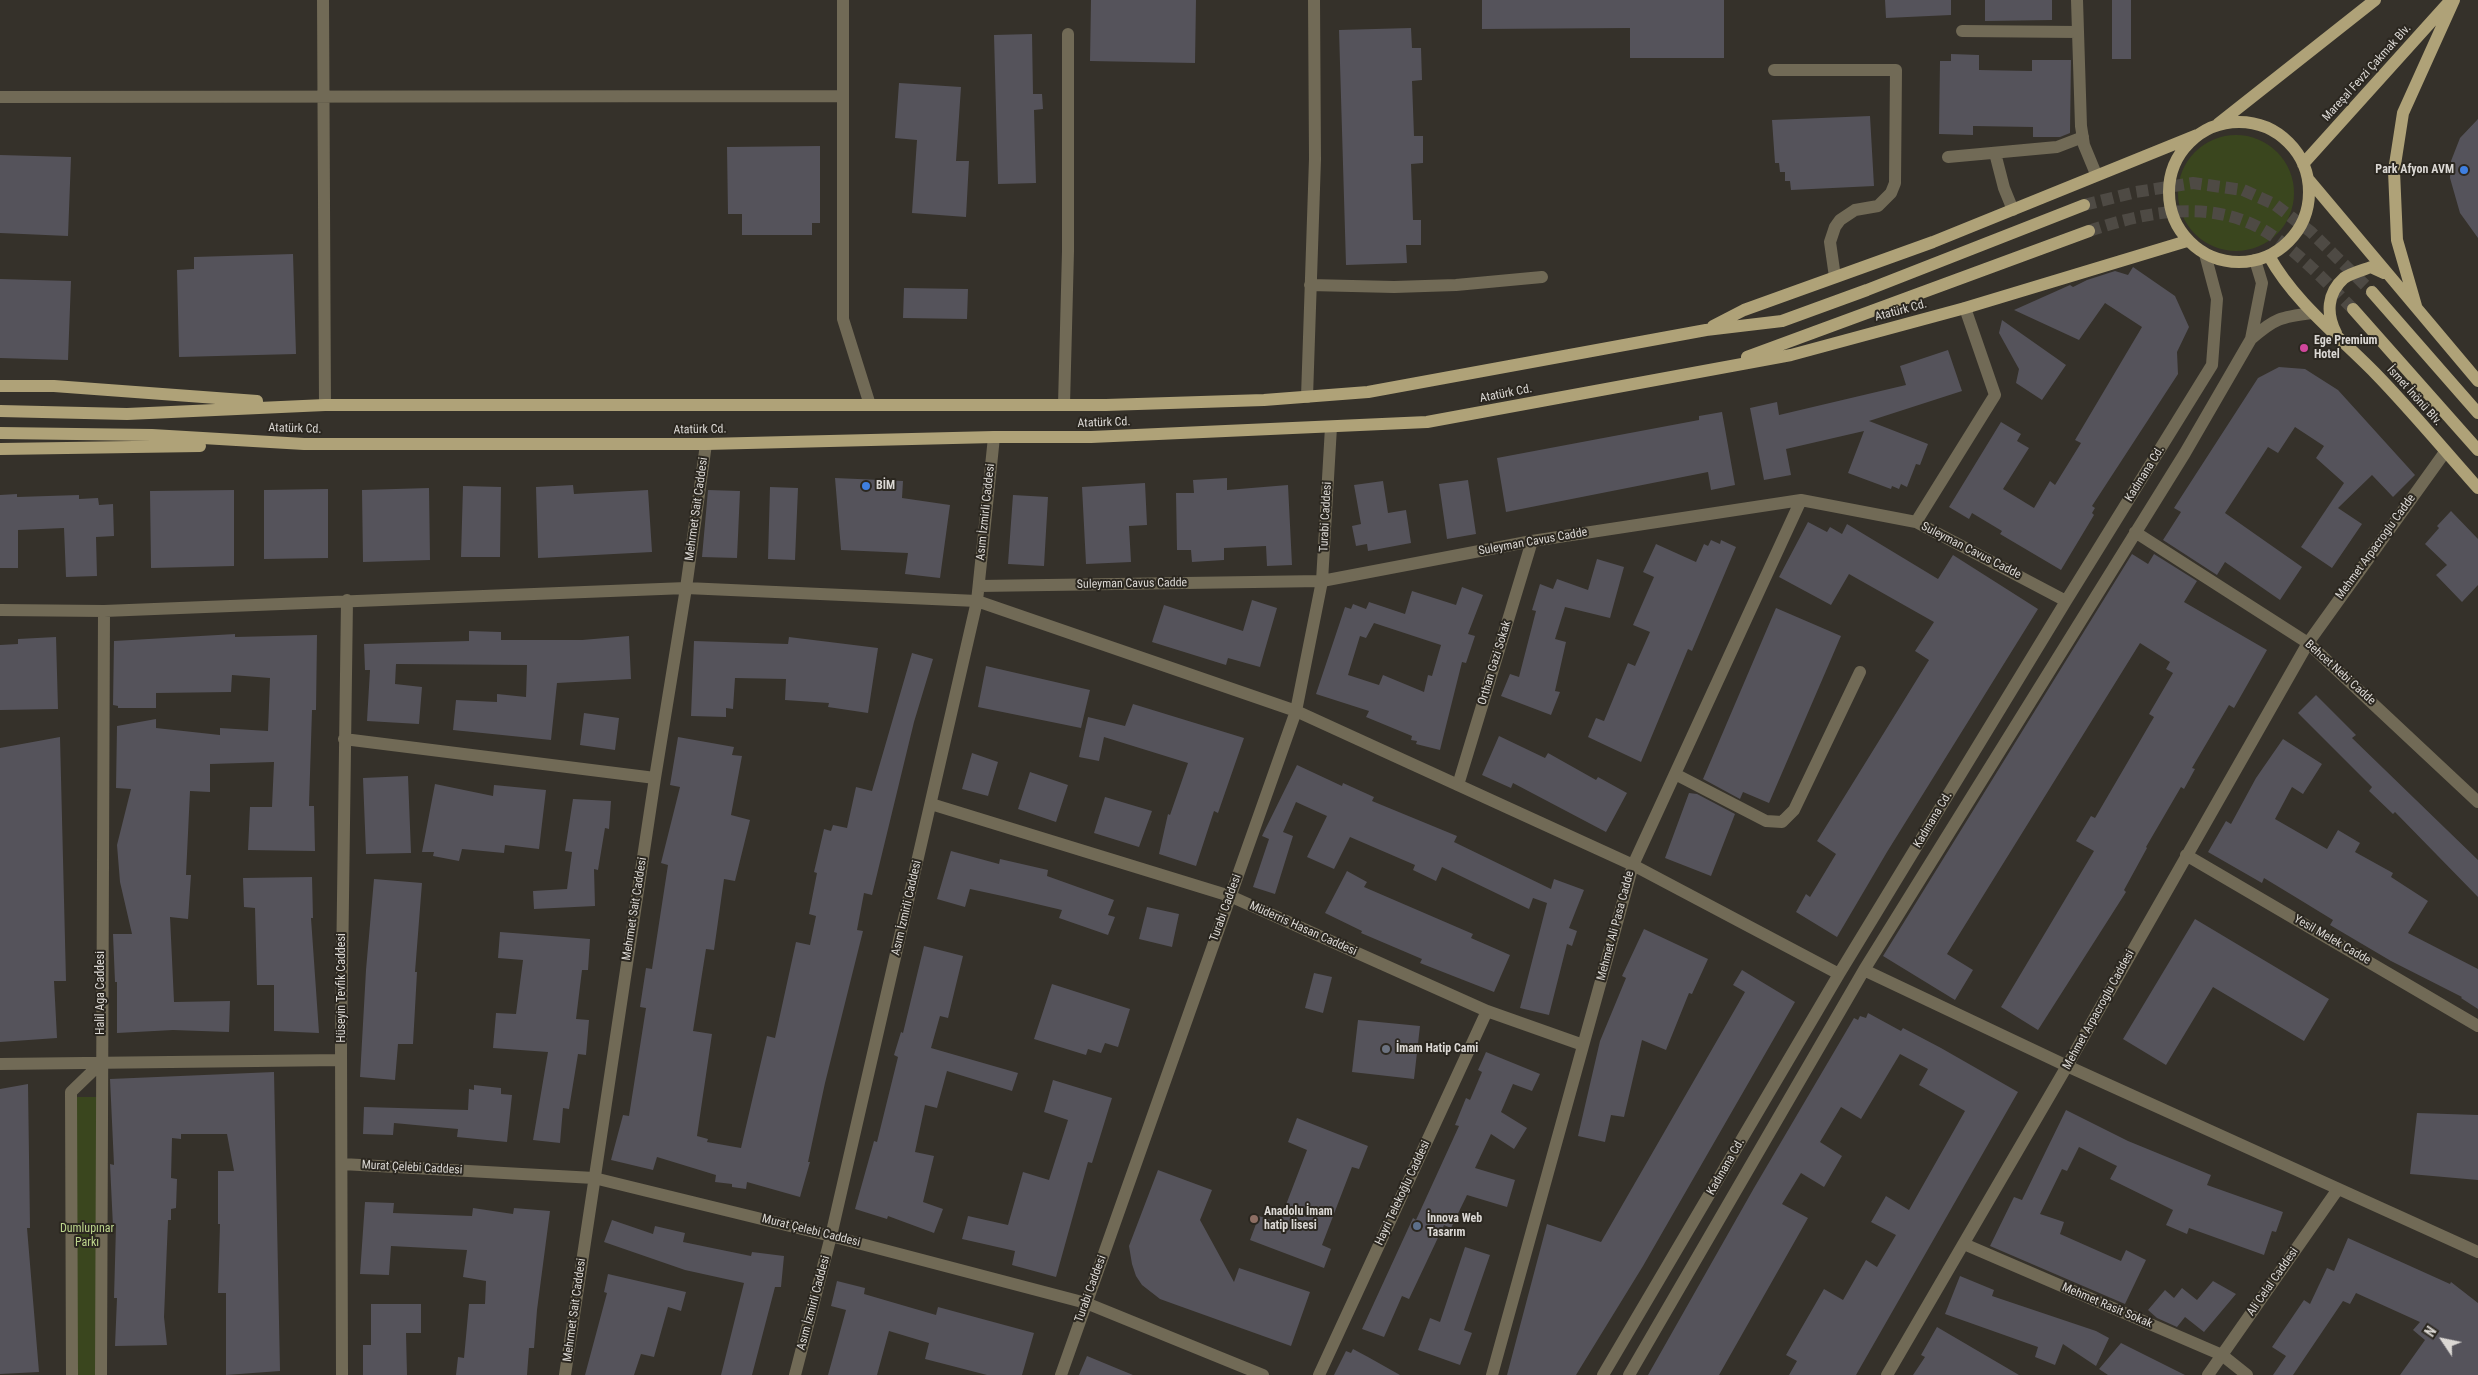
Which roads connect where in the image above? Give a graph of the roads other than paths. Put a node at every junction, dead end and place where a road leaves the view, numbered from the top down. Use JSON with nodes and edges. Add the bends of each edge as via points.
{"nodes":[{"id":1,"x":323,"y":0,"type":"edge"},
{"id":2,"x":844,"y":0,"type":"edge"},
{"id":3,"x":1314,"y":0,"type":"edge"},
{"id":4,"x":2077,"y":0,"type":"edge"},
{"id":5,"x":2375,"y":0,"type":"edge"},
{"id":6,"x":2452,"y":0,"type":"edge"},
{"id":7,"x":1962,"y":32,"type":"dead end"},
{"id":8,"x":2078,"y":32,"type":"junction"},
{"id":9,"x":1068,"y":34,"type":"dead end"},
{"id":10,"x":1774,"y":70,"type":"dead end"},
{"id":11,"x":843,"y":96,"type":"junction"},
{"id":12,"x":324,"y":97,"type":"junction"},
{"id":13,"x":0,"y":98,"type":"edge"},
{"id":14,"x":2218,"y":124,"type":"junction"},
{"id":15,"x":2197,"y":135,"type":"junction"},
{"id":16,"x":2083,"y":137,"type":"junction"},
{"id":17,"x":1995,"y":153,"type":"junction"},
{"id":18,"x":1948,"y":157,"type":"dead end"},
{"id":19,"x":2303,"y":164,"type":"junction"},
{"id":20,"x":2096,"y":174,"type":"junction"},
{"id":21,"x":2309,"y":180,"type":"junction"},
{"id":22,"x":2084,"y":205,"type":"tunnel mouth"},
{"id":23,"x":2013,"y":210,"type":"junction"},
{"id":24,"x":2089,"y":231,"type":"tunnel mouth"},
{"id":25,"x":2187,"y":241,"type":"junction"},
{"id":26,"x":2205,"y":254,"type":"junction"},
{"id":27,"x":2269,"y":256,"type":"junction"},
{"id":28,"x":2255,"y":260,"type":"junction"},
{"id":29,"x":2389,"y":275,"type":"junction"},
{"id":30,"x":1542,"y":277,"type":"dead end"},
{"id":31,"x":1835,"y":277,"type":"junction"},
{"id":32,"x":1310,"y":285,"type":"junction"},
{"id":33,"x":2372,"y":292,"type":"tunnel mouth"},
{"id":34,"x":2416,"y":306,"type":"junction"},
{"id":35,"x":1966,"y":308,"type":"junction"},
{"id":36,"x":2353,"y":309,"type":"tunnel mouth"},
{"id":37,"x":2312,"y":313,"type":"junction"},
{"id":38,"x":1706,"y":330,"type":"junction"},
{"id":39,"x":2252,"y":340,"type":"junction"},
{"id":40,"x":2340,"y":340,"type":"junction"},
{"id":41,"x":1719,"y":368,"type":"junction"},
{"id":42,"x":2478,"y":382,"type":"edge"},
{"id":43,"x":0,"y":386,"type":"edge"},
{"id":44,"x":1307,"y":397,"type":"junction"},
{"id":45,"x":318,"y":405,"type":"junction"},
{"id":46,"x":870,"y":405,"type":"junction"},
{"id":47,"x":1064,"y":405,"type":"junction"},
{"id":48,"x":0,"y":411,"type":"edge"},
{"id":49,"x":2478,"y":413,"type":"edge"},
{"id":50,"x":1331,"y":427,"type":"junction"},
{"id":51,"x":0,"y":433,"type":"edge"},
{"id":52,"x":994,"y":437,"type":"junction"},
{"id":53,"x":304,"y":444,"type":"junction"},
{"id":54,"x":706,"y":444,"type":"junction"},
{"id":55,"x":0,"y":449,"type":"edge"},
{"id":56,"x":2478,"y":450,"type":"edge"},
{"id":57,"x":2445,"y":452,"type":"junction"},
{"id":58,"x":2478,"y":488,"type":"edge"},
{"id":59,"x":1801,"y":500,"type":"junction"},
{"id":60,"x":1916,"y":522,"type":"junction"},
{"id":61,"x":2136,"y":532,"type":"junction"},
{"id":62,"x":1532,"y":541,"type":"junction"},
{"id":63,"x":1322,"y":581,"type":"junction"},
{"id":64,"x":979,"y":586,"type":"junction"},
{"id":65,"x":686,"y":588,"type":"junction"},
{"id":66,"x":347,"y":600,"type":"junction"},
{"id":67,"x":978,"y":601,"type":"junction"},
{"id":68,"x":2066,"y":601,"type":"junction"},
{"id":69,"x":0,"y":610,"type":"edge"},
{"id":70,"x":104,"y":611,"type":"junction"},
{"id":71,"x":2308,"y":643,"type":"junction"},
{"id":72,"x":1860,"y":672,"type":"dead end"},
{"id":73,"x":1296,"y":711,"type":"junction"},
{"id":74,"x":344,"y":739,"type":"junction"},
{"id":75,"x":1675,"y":774,"type":"junction"},
{"id":76,"x":654,"y":778,"type":"junction"},
{"id":77,"x":1458,"y":785,"type":"junction"},
{"id":78,"x":2478,"y":802,"type":"edge"},
{"id":79,"x":931,"y":804,"type":"junction"},
{"id":80,"x":2186,"y":855,"type":"junction"},
{"id":81,"x":1633,"y":865,"type":"junction"},
{"id":82,"x":1230,"y":896,"type":"junction"},
{"id":83,"x":1864,"y":970,"type":"junction"},
{"id":84,"x":1839,"y":974,"type":"junction"},
{"id":85,"x":1487,"y":1011,"type":"junction"},
{"id":86,"x":2478,"y":1026,"type":"edge"},
{"id":87,"x":1583,"y":1045,"type":"junction"},
{"id":88,"x":341,"y":1060,"type":"junction"},
{"id":89,"x":101,"y":1063,"type":"junction"},
{"id":90,"x":0,"y":1064,"type":"edge"},
{"id":91,"x":2067,"y":1066,"type":"junction"},
{"id":92,"x":342,"y":1164,"type":"junction"},
{"id":93,"x":594,"y":1178,"type":"junction"},
{"id":94,"x":2338,"y":1189,"type":"junction"},
{"id":95,"x":832,"y":1236,"type":"junction"},
{"id":96,"x":1964,"y":1244,"type":"junction"},
{"id":97,"x":2478,"y":1252,"type":"edge"},
{"id":98,"x":1086,"y":1303,"type":"junction"},
{"id":99,"x":2222,"y":1355,"type":"junction"},
{"id":100,"x":72,"y":1375,"type":"edge"},
{"id":101,"x":100,"y":1375,"type":"edge"},
{"id":102,"x":342,"y":1375,"type":"edge"},
{"id":103,"x":565,"y":1375,"type":"edge"},
{"id":104,"x":795,"y":1375,"type":"edge"},
{"id":105,"x":1061,"y":1375,"type":"edge"},
{"id":106,"x":1264,"y":1375,"type":"edge"},
{"id":107,"x":1319,"y":1375,"type":"edge"},
{"id":108,"x":1492,"y":1375,"type":"edge"},
{"id":109,"x":1604,"y":1375,"type":"edge"},
{"id":110,"x":1628,"y":1375,"type":"edge"},
{"id":111,"x":1887,"y":1375,"type":"edge"},
{"id":112,"x":2208,"y":1375,"type":"edge"},
{"id":113,"x":2247,"y":1375,"type":"edge"}],
"edges":[{"from":1,"to":12,"type":"street"},
{"from":2,"to":11,"type":"street"},
{"from":3,"to":32,"type":"street","via":[[1315,159]]},
{"from":4,"to":8,"type":"street"},
{"from":5,"to":14,"type":"main road"},
{"from":6,"to":19,"type":"main road","name":"Mareşal Fevzi Çakmak Blv."},
{"from":6,"to":34,"type":"main road","via":[[2403,113],[2394,171],[2397,240]]},
{"from":7,"to":8,"type":"street"},
{"from":8,"to":16,"type":"street"},
{"from":9,"to":47,"type":"street"},
{"from":10,"to":31,"type":"street","via":[[1896,70],[1895,183],[1878,206],[1855,210],[1835,227],[1830,242]]},
{"from":11,"to":12,"type":"street"},
{"from":11,"to":46,"type":"street","via":[[843,319]]},
{"from":12,"to":13,"type":"street"},
{"from":12,"to":45,"type":"street"},
{"from":14,"to":15,"type":"main road"},
{"from":14,"to":19,"type":"main road","via":[[2242,121],[2265,126],[2286,139]]},
{"from":15,"to":20,"type":"main road","name":"Atatürk Cd."},
{"from":15,"to":25,"type":"main road","via":[[2180,152],[2170,174],[2168,198],[2174,221]]},
{"from":16,"to":17,"type":"street","via":[[2057,147]]},
{"from":16,"to":20,"type":"street"},
{"from":17,"to":18,"type":"street"},
{"from":17,"to":23,"type":"street"},
{"from":19,"to":21,"type":"main road"},
{"from":20,"to":23,"type":"main road","name":"Atatürk Cd."},
{"from":21,"to":27,"type":"main road","via":[[2309,203],[2301,225],[2288,243]]},
{"from":21,"to":29,"type":"main road"},
{"from":22,"to":38,"type":"main road","name":"Atatürk Cd.","via":[[1782,321]]},
{"from":23,"to":31,"type":"main road","name":"Atatürk Cd."},
{"from":24,"to":41,"type":"main road"},
{"from":25,"to":26,"type":"main road"},
{"from":25,"to":35,"type":"main road","name":"Atatürk Cd."},
{"from":26,"to":28,"type":"main road","via":[[2225,262]]},
{"from":26,"to":68,"type":"street","name":"Kadınana Cd.","via":[[2217,299],[2212,365]]},
{"from":27,"to":28,"type":"main road"},
{"from":27,"to":37,"type":"main road","name":"İsmet İnönü Blv.","via":[[2281,278]]},
{"from":28,"to":39,"type":"street","name":"Kadınana Cd.","via":[[2262,283]]},
{"from":29,"to":34,"type":"main road"},
{"from":29,"to":40,"type":"main road","via":[[2371,267],[2344,278],[2329,300],[2330,321]]},
{"from":30,"to":32,"type":"street","via":[[1456,285]]},
{"from":31,"to":38,"type":"main road","name":"Atatürk Cd.","via":[[1744,310]]},
{"from":32,"to":44,"type":"street"},
{"from":33,"to":49,"type":"main road"},
{"from":34,"to":42,"type":"main road"},
{"from":35,"to":41,"type":"main road","name":"Atatürk Cd.","via":[[1791,355]]},
{"from":35,"to":60,"type":"street","via":[[1995,395]]},
{"from":36,"to":56,"type":"main road","name":"İsmet İnönü Blv."},
{"from":37,"to":39,"type":"street","via":[[2272,321]]},
{"from":37,"to":40,"type":"main road","name":"İsmet İnönü Blv."},
{"from":38,"to":44,"type":"main road","name":"Atatürk Cd.","via":[[1368,392]]},
{"from":39,"to":61,"type":"street","name":"Kadınana Cd."},
{"from":40,"to":57,"type":"main road","name":"İsmet İnönü Blv."},
{"from":41,"to":50,"type":"main road","name":"Atatürk Cd.","via":[[1427,422]]},
{"from":43,"to":45,"type":"main road","via":[[54,386]]},
{"from":44,"to":47,"type":"main road","name":"Atatürk Cd."},
{"from":45,"to":46,"type":"main road","name":"Atatürk Cd."},
{"from":45,"to":48,"type":"main road","name":"Atatürk Cd.","via":[[127,414]]},
{"from":46,"to":47,"type":"main road","name":"Atatürk Cd."},
{"from":50,"to":52,"type":"main road","name":"Atatürk Cd.","via":[[1091,437]]},
{"from":50,"to":63,"type":"street","name":"Turabi Caddesi"},
{"from":51,"to":53,"type":"main road","name":"Atatürk Cd."},
{"from":52,"to":54,"type":"main road","name":"Atatürk Cd."},
{"from":52,"to":64,"type":"street","name":"Asım İzmirli Caddesi"},
{"from":53,"to":54,"type":"main road","name":"Atatürk Cd."},
{"from":53,"to":55,"type":"main road"},
{"from":54,"to":65,"type":"street","name":"Mehrmet Sait Caddesi"},
{"from":57,"to":58,"type":"main road","name":"İsmet İnönü Blv."},
{"from":57,"to":71,"type":"street","name":"Mehmet Arpacroglu Cadde"},
{"from":59,"to":60,"type":"street","name":"Suleyman Cavus Cadde"},
{"from":59,"to":62,"type":"street","name":"Suleyman Cavus Cadde"},
{"from":59,"to":75,"type":"street","name":"Mehmet Ali Pasa Cadde"},
{"from":60,"to":68,"type":"street","name":"Suleyman Cavus Cadde"},
{"from":61,"to":71,"type":"street","name":"Behcet Nebi Cadde"},
{"from":61,"to":83,"type":"street","name":"Kadınana Cd."},
{"from":62,"to":63,"type":"street","name":"Suleyman Cavus Cadde"},
{"from":62,"to":77,"type":"street","name":"Orthan Gazi Sokak"},
{"from":63,"to":64,"type":"street","name":"Suleyman Cavus Cadde"},
{"from":63,"to":73,"type":"street","name":"Turabi Caddesi"},
{"from":64,"to":67,"type":"street","name":"Asım İzmirli Caddesi"},
{"from":65,"to":66,"type":"street"},
{"from":65,"to":67,"type":"street"},
{"from":65,"to":76,"type":"street","name":"Mehrmet Sait Caddesi"},
{"from":66,"to":70,"type":"street"},
{"from":66,"to":74,"type":"street","name":"Hüseyin Tevfik Caddesi"},
{"from":67,"to":73,"type":"street"},
{"from":67,"to":79,"type":"street","name":"Asım İzmirli Caddesi"},
{"from":68,"to":84,"type":"street","name":"Kadınana Cd."},
{"from":69,"to":70,"type":"street"},
{"from":70,"to":89,"type":"street","name":"Halil Aga Caddesi"},
{"from":71,"to":78,"type":"street","name":"Behcet Nebi Cadde"},
{"from":71,"to":80,"type":"street","name":"Mehmet Arpacroglu Caddesi"},
{"from":72,"to":75,"type":"street","via":[[1787,819],[1777,823],[1766,821]]},
{"from":73,"to":77,"type":"street"},
{"from":73,"to":82,"type":"street","name":"Turabi Caddesi"},
{"from":74,"to":76,"type":"street"},
{"from":74,"to":88,"type":"street","name":"Hüseyin Tevfik Caddesi"},
{"from":75,"to":81,"type":"street","name":"Mehmet Ali Pasa Cadde"},
{"from":76,"to":93,"type":"street","name":"Mehrmet Sait Caddesi"},
{"from":77,"to":81,"type":"street"},
{"from":79,"to":82,"type":"street","name":"Müderris Hasan Caddesi"},
{"from":79,"to":95,"type":"street","name":"Asım İzmirli Caddesi"},
{"from":80,"to":86,"type":"street","name":"Yesil Melek Cadde"},
{"from":80,"to":91,"type":"street","name":"Mehmet Arpacroglu Caddesi"},
{"from":81,"to":84,"type":"street"},
{"from":81,"to":87,"type":"street","name":"Mehmet Ali Pasa Cadde"},
{"from":82,"to":85,"type":"street","name":"Müderris Hasan Caddesi"},
{"from":82,"to":98,"type":"street","name":"Turabi Caddesi"},
{"from":83,"to":91,"type":"street"},
{"from":83,"to":110,"type":"street","name":"Kadınana Cd."},
{"from":84,"to":109,"type":"street","name":"Kadınana Cd."},
{"from":85,"to":87,"type":"street","name":"Müderris Hasan Caddesi"},
{"from":85,"to":107,"type":"street","name":"Hayri Telekoğlu Caddesi"},
{"from":87,"to":108,"type":"street","name":"Mehmet Ali Pasa Cadde"},
{"from":88,"to":89,"type":"street"},
{"from":88,"to":92,"type":"street","name":"Hüseyin Tevfik Caddesi"},
{"from":89,"to":90,"type":"street"},
{"from":89,"to":100,"type":"street","via":[[72,1092]]},
{"from":89,"to":101,"type":"street","name":"Halil Aga Caddesi"},
{"from":91,"to":94,"type":"street"},
{"from":91,"to":96,"type":"street","name":"Mehmet Arpacroglu Caddesi"},
{"from":92,"to":93,"type":"street","name":"Murat Çelebi Caddesi"},
{"from":92,"to":102,"type":"street","name":"Hüseyin Tevfik Caddesi"},
{"from":93,"to":95,"type":"street","name":"Murat Çelebi Caddesi"},
{"from":93,"to":103,"type":"street","name":"Mehrmet Sait Caddesi"},
{"from":94,"to":97,"type":"street"},
{"from":94,"to":99,"type":"street","name":"Ali Celal Caddesi"},
{"from":95,"to":98,"type":"street","name":"Murat Çelebi Caddesi"},
{"from":95,"to":104,"type":"street","name":"Asım İzmirli Caddesi"},
{"from":96,"to":99,"type":"street","name":"Mehmet Rasit Sokak"},
{"from":96,"to":111,"type":"street","name":"Mehmet Arpacroglu Caddesi"},
{"from":98,"to":105,"type":"street","name":"Turabi Caddesi"},
{"from":98,"to":106,"type":"street","name":"Murat Çelebi Caddesi"},
{"from":99,"to":112,"type":"street","name":"Ali Celal Caddesi"},
{"from":99,"to":113,"type":"street","name":"Mehmet Rasit Sokak"}]}
